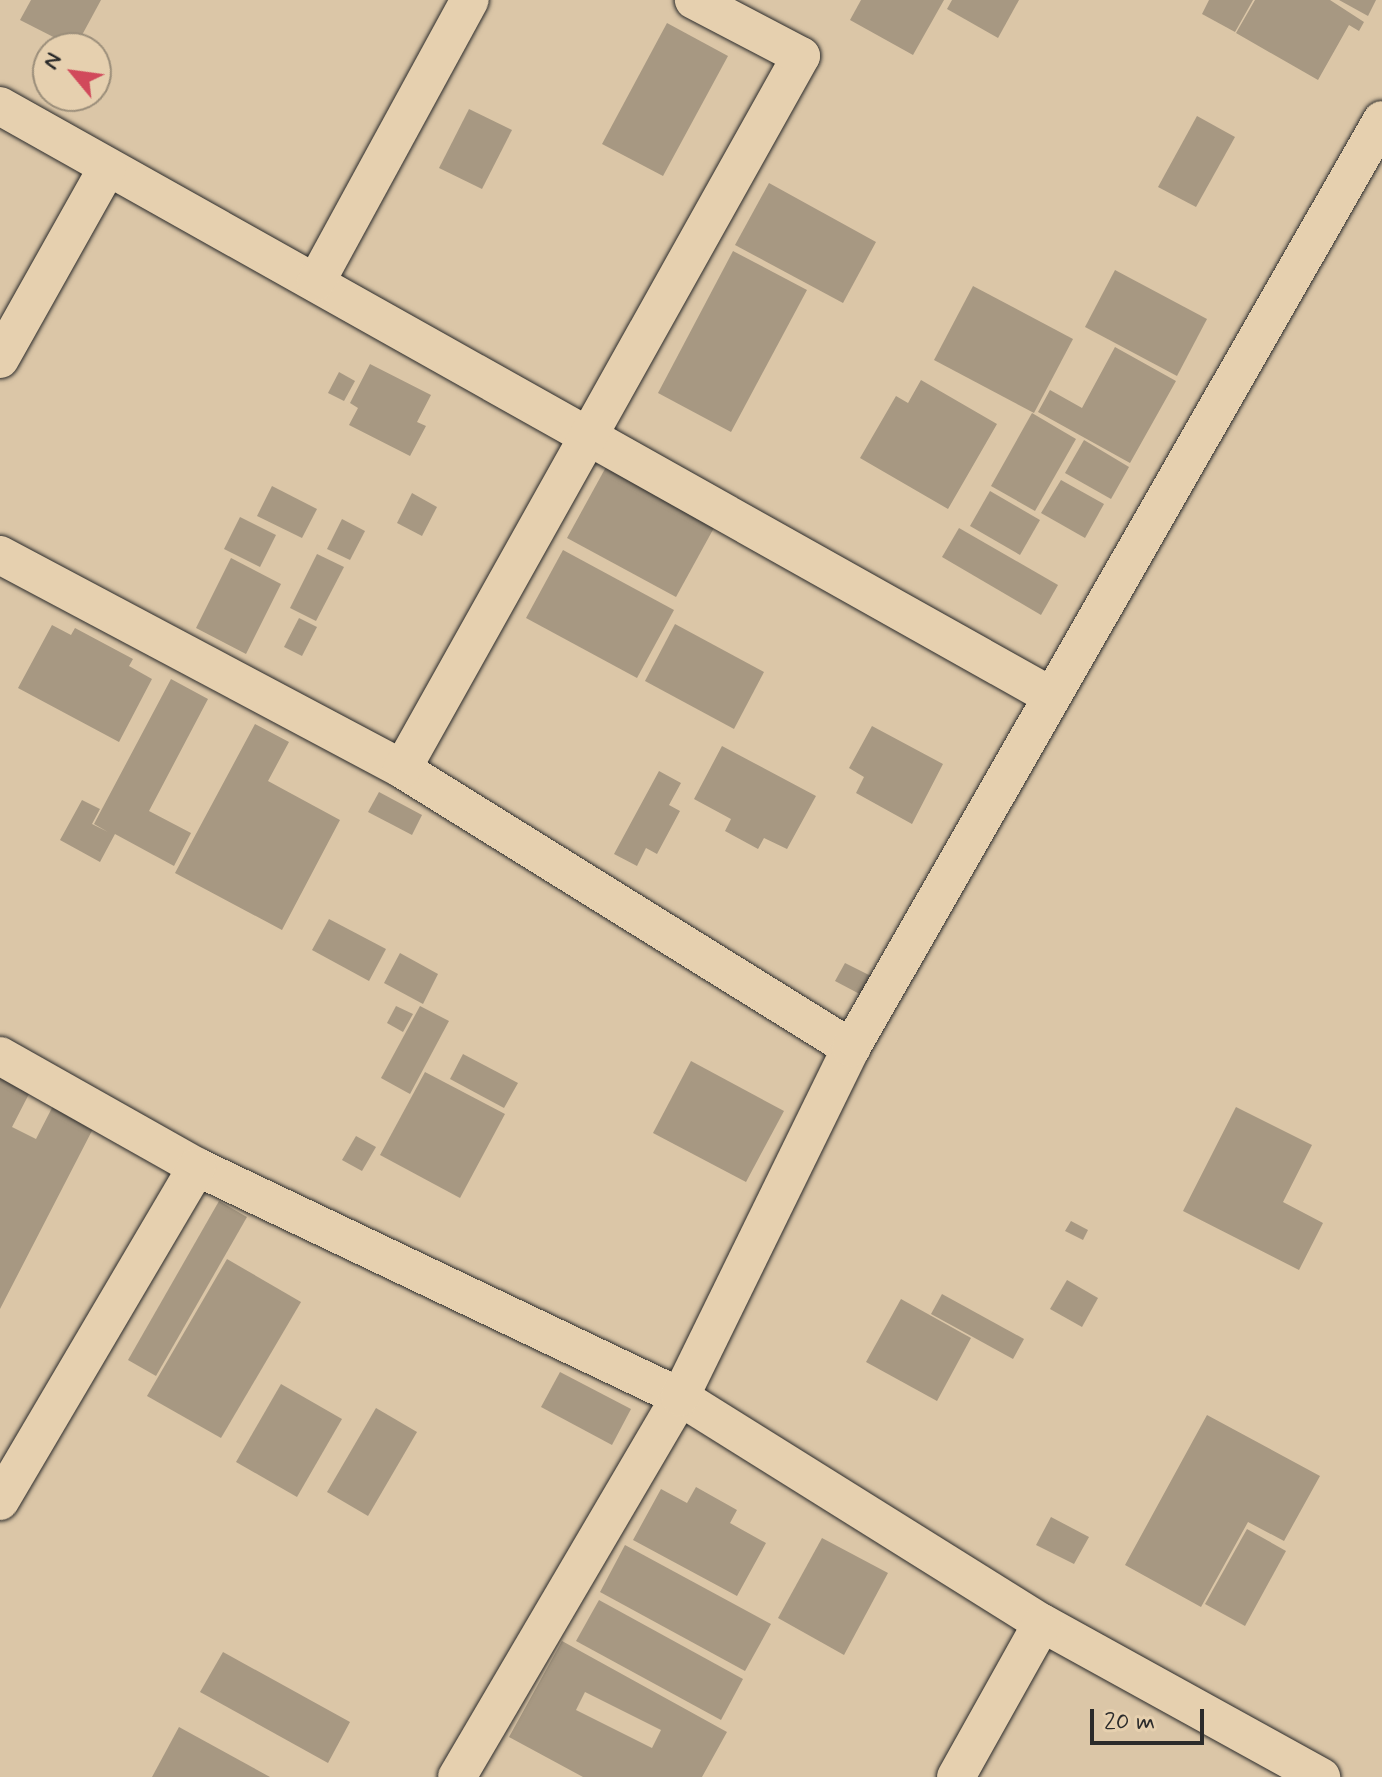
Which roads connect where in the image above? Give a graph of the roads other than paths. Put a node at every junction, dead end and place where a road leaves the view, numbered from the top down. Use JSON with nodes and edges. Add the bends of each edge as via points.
{"nodes":[{"id":1,"x":470,"y":0,"type":"edge"},
{"id":2,"x":694,"y":0,"type":"edge"},
{"id":3,"x":0,"y":106,"type":"edge"},
{"id":4,"x":1382,"y":120,"type":"edge"},
{"id":5,"x":107,"y":168,"type":"junction"},
{"id":6,"x":316,"y":282,"type":"junction"},
{"id":7,"x":0,"y":359,"type":"edge"},
{"id":8,"x":587,"y":435,"type":"junction"},
{"id":9,"x":0,"y":555,"type":"edge"},
{"id":10,"x":1049,"y":695,"type":"junction"},
{"id":11,"x":402,"y":769,"type":"junction"},
{"id":12,"x":851,"y":1048,"type":"junction"},
{"id":13,"x":0,"y":1056,"type":"edge"},
{"id":14,"x":197,"y":1167,"type":"junction"},
{"id":15,"x":680,"y":1397,"type":"junction"},
{"id":16,"x":0,"y":1501,"type":"edge"},
{"id":17,"x":1042,"y":1623,"type":"junction"},
{"id":18,"x":457,"y":1777,"type":"edge"},
{"id":19,"x":956,"y":1777,"type":"edge"},
{"id":20,"x":1321,"y":1777,"type":"edge"}],
"edges":[{"from":1,"to":6,"type":"street"},
{"from":2,"to":8,"type":"street","via":[[801,56]]},
{"from":3,"to":5,"type":"street"},
{"from":4,"to":10,"type":"street"},
{"from":5,"to":6,"type":"street"},
{"from":5,"to":7,"type":"street"},
{"from":6,"to":8,"type":"street"},
{"from":8,"to":10,"type":"street"},
{"from":8,"to":11,"type":"street"},
{"from":9,"to":11,"type":"street"},
{"from":10,"to":12,"type":"street"},
{"from":11,"to":12,"type":"street"},
{"from":12,"to":15,"type":"street"},
{"from":13,"to":14,"type":"street"},
{"from":14,"to":15,"type":"street"},
{"from":14,"to":16,"type":"street"},
{"from":15,"to":17,"type":"street"},
{"from":15,"to":18,"type":"street"},
{"from":17,"to":19,"type":"street"},
{"from":17,"to":20,"type":"street"}]}
